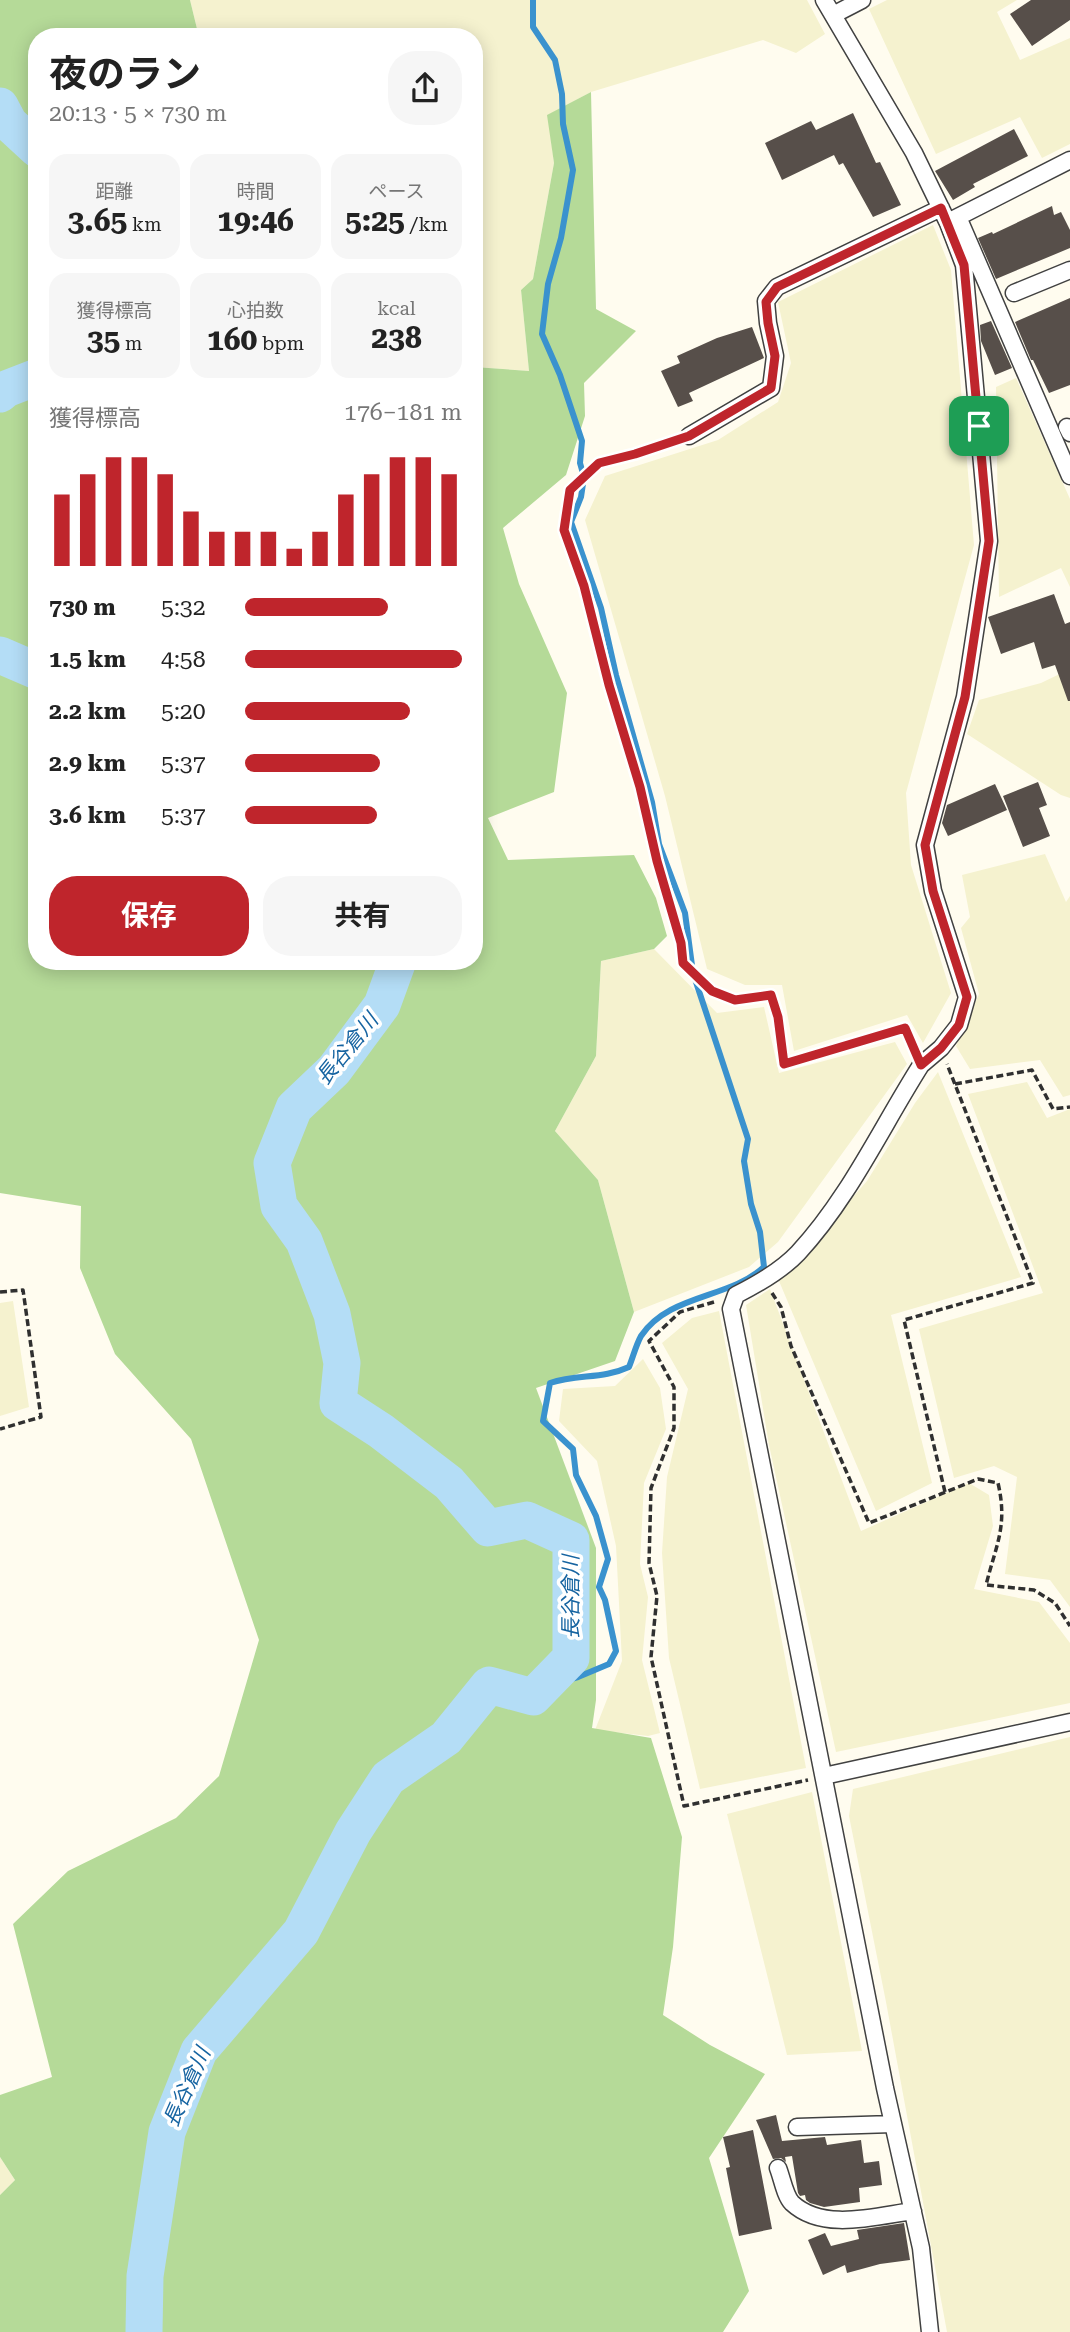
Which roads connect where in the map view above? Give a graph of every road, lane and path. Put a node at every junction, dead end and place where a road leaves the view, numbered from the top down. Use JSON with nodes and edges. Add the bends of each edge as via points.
{"nodes":[{"id":1,"x":824,"y":0,"type":"edge"},
{"id":2,"x":862,"y":0,"type":"edge"},
{"id":3,"x":832,"y":15,"type":"junction"},
{"id":4,"x":1070,"y":160,"type":"edge"},
{"id":5,"x":949,"y":216,"type":"junction"},
{"id":6,"x":1070,"y":270,"type":"edge"},
{"id":7,"x":1014,"y":293,"type":"dead end"},
{"id":8,"x":689,"y":436,"type":"joint"},
{"id":9,"x":1070,"y":476,"type":"edge"},
{"id":10,"x":941,"y":1048,"type":"junction"},
{"id":11,"x":921,"y":1065,"type":"junction"},
{"id":12,"x":955,"y":1084,"type":"junction"},
{"id":13,"x":1070,"y":1107,"type":"edge"},
{"id":14,"x":765,"y":1280,"type":"junction"},
{"id":15,"x":0,"y":1292,"type":"edge"},
{"id":16,"x":736,"y":1295,"type":"junction"},
{"id":17,"x":0,"y":1429,"type":"edge"},
{"id":18,"x":944,"y":1492,"type":"junction"},
{"id":19,"x":1070,"y":1626,"type":"edge"},
{"id":20,"x":1070,"y":1722,"type":"edge"},
{"id":21,"x":824,"y":1776,"type":"junction"},
{"id":22,"x":893,"y":2124,"type":"junction"},
{"id":23,"x":797,"y":2127,"type":"dead end"},
{"id":24,"x":778,"y":2168,"type":"dead end"},
{"id":25,"x":913,"y":2211,"type":"junction"},
{"id":26,"x":930,"y":2332,"type":"edge"}],
"edges":[{"from":1,"to":3,"type":"street"},
{"from":2,"to":3,"type":"street"},
{"from":3,"to":5,"type":"street"},
{"from":4,"to":5,"type":"street"},
{"from":5,"to":8,"type":"street","via":[[777,287],[766,302],[775,356],[771,388]]},
{"from":5,"to":9,"type":"street"},
{"from":5,"to":10,"type":"street","via":[[964,265],[989,541],[965,697],[925,845],[933,891],[967,997],[959,1025]]},
{"from":6,"to":7,"type":"street"},
{"from":8,"to":11,"type":"path","via":[[599,463],[570,490],[564,530],[640,787],[683,963],[712,991],[735,1000],[771,995],[784,1064],[905,1028]]},
{"from":10,"to":11,"type":"street"},
{"from":10,"to":12,"type":"path"},
{"from":11,"to":14,"type":"street","via":[[835,1208],[797,1255]]},
{"from":12,"to":13,"type":"path","via":[[1032,1070],[1053,1109]]},
{"from":12,"to":18,"type":"path","via":[[1034,1283],[904,1320]]},
{"from":14,"to":16,"type":"street"},
{"from":14,"to":18,"type":"path","via":[[781,1307],[791,1346],[869,1523]]},
{"from":15,"to":17,"type":"path","via":[[23,1290],[41,1417]]},
{"from":16,"to":21,"type":"street","via":[[731,1309]]},
{"from":16,"to":21,"type":"path","via":[[680,1312],[649,1342],[674,1387],[674,1428],[651,1488],[649,1563],[657,1596],[652,1657],[684,1806]]},
{"from":18,"to":19,"type":"path","via":[[978,1479],[998,1483],[1003,1526],[986,1585],[1034,1590],[1055,1603]]},
{"from":20,"to":21,"type":"street"},
{"from":21,"to":22,"type":"street"},
{"from":22,"to":23,"type":"street"},
{"from":22,"to":25,"type":"street"},
{"from":24,"to":25,"type":"street","via":[[790,2202],[815,2217],[851,2219]]},
{"from":25,"to":26,"type":"street","via":[[926,2275]]}]}
